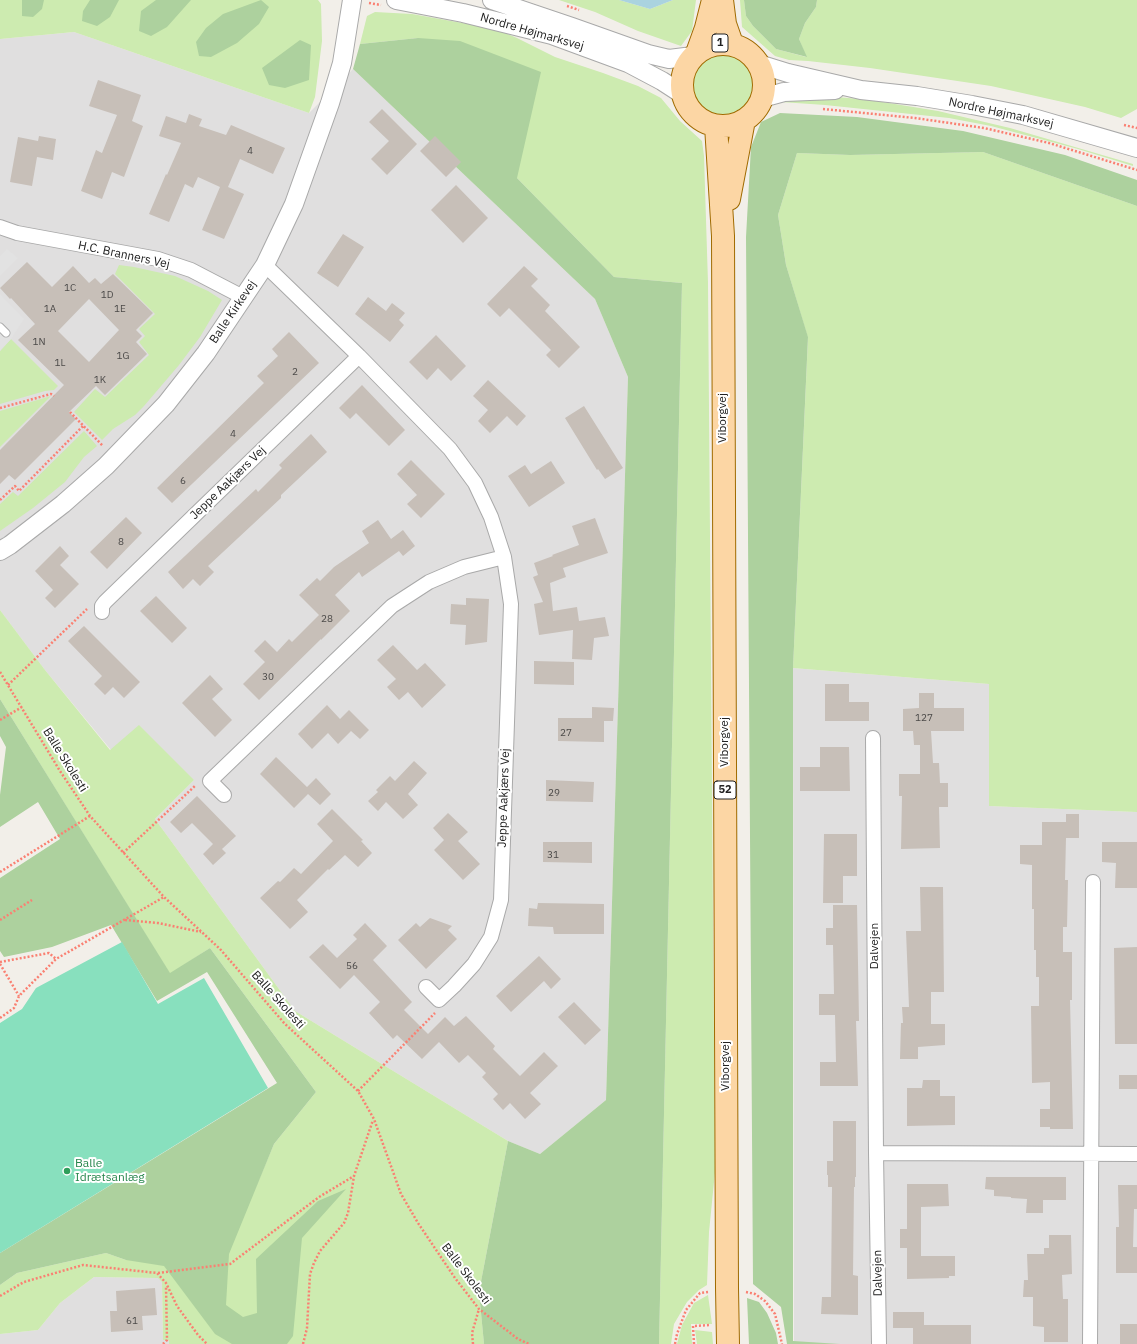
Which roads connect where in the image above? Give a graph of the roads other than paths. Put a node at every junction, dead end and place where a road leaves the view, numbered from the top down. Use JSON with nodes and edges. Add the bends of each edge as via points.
{"nodes":[{"id":1,"x":352,"y":0,"type":"edge"},
{"id":2,"x":396,"y":0,"type":"edge"},
{"id":3,"x":492,"y":0,"type":"edge"},
{"id":4,"x":713,"y":0,"type":"edge"},
{"id":5,"x":722,"y":0,"type":"edge"},
{"id":6,"x":732,"y":44,"type":"junction"},
{"id":7,"x":695,"y":54,"type":"junction"},
{"id":8,"x":759,"y":64,"type":"junction"},
{"id":9,"x":862,"y":90,"type":"junction"},
{"id":10,"x":682,"y":94,"type":"junction"},
{"id":11,"x":762,"y":98,"type":"junction"},
{"id":12,"x":744,"y":120,"type":"junction"},
{"id":13,"x":716,"y":126,"type":"junction"},
{"id":14,"x":1137,"y":148,"type":"edge"},
{"id":15,"x":0,"y":227,"type":"edge"},
{"id":16,"x":723,"y":236,"type":"junction"},
{"id":17,"x":265,"y":265,"type":"junction"},
{"id":18,"x":243,"y":297,"type":"junction"},
{"id":19,"x":0,"y":327,"type":"edge"},
{"id":20,"x":6,"y":333,"type":"dead end"},
{"id":21,"x":359,"y":356,"type":"junction"},
{"id":22,"x":0,"y":551,"type":"edge"},
{"id":23,"x":504,"y":557,"type":"junction"},
{"id":24,"x":102,"y":609,"type":"road end"},
{"id":25,"x":873,"y":738,"type":"dead end"},
{"id":26,"x":224,"y":795,"type":"dead end"},
{"id":27,"x":1092,"y":882,"type":"dead end"},
{"id":28,"x":426,"y":987,"type":"dead end"},
{"id":29,"x":876,"y":1153,"type":"junction"},
{"id":30,"x":1091,"y":1154,"type":"junction"},
{"id":31,"x":1137,"y":1154,"type":"edge"},
{"id":32,"x":728,"y":1334,"type":"edge"},
{"id":33,"x":879,"y":1344,"type":"edge"},
{"id":34,"x":1090,"y":1344,"type":"edge"}],
"edges":[{"from":1,"to":17,"type":"street","name":"Balle Kirkevej","via":[[342,63],[330,103],[294,204]]},
{"from":2,"to":10,"type":"street","name":"Nordre Højmarksvej","via":[[518,26],[568,41],[628,63]]},
{"from":3,"to":7,"type":"street","name":"Nordre Højmarksvej","number":"1","via":[[648,54],[669,59]]},
{"from":4,"to":7,"type":"main road","number":"1","via":[[706,28]]},
{"from":5,"to":6,"type":"main road","number":"1","via":[[725,24]]},
{"from":6,"to":7,"type":"main road","number":"1","via":[[710,45]]},
{"from":6,"to":8,"type":"main road","number":"1","via":[[749,52]]},
{"from":7,"to":10,"type":"main road","number":"1","via":[[683,74]]},
{"from":8,"to":9,"type":"street","name":"Nordre Højmarksvej","number":"1"},
{"from":8,"to":11,"type":"main road","number":"1","via":[[763,74]]},
{"from":9,"to":11,"type":"street","name":"Nordre Højmarksvej","via":[[784,92]]},
{"from":9,"to":14,"type":"street","name":"Nordre Højmarksvej","via":[[917,96],[1023,115]]},
{"from":10,"to":13,"type":"main road","via":[[696,116]]},
{"from":11,"to":12,"type":"main road","via":[[755,111]]},
{"from":12,"to":13,"type":"main road","via":[[726,126]]},
{"from":12,"to":16,"type":"main road","name":"Viborgvej"},
{"from":13,"to":16,"type":"main road","name":"Viborgvej"},
{"from":15,"to":18,"type":"street","name":"H.C. Branners Vej","via":[[18,233],[158,259],[191,270]]},
{"from":16,"to":32,"type":"main road","name":"Viborgvej","number":"52"},
{"from":17,"to":18,"type":"street","name":"Balle Kirkevej"},
{"from":17,"to":21,"type":"street","name":"Jeppe Aakjærs Vej"},
{"from":18,"to":22,"type":"street","name":"Balle Kirkevej","via":[[206,353],[166,404],[115,457],[62,504]]},
{"from":19,"to":20,"type":"lane"},
{"from":21,"to":23,"type":"street","name":"Jeppe Aakjærs Vej","via":[[450,449],[475,483],[491,517]]},
{"from":21,"to":24,"type":"street","name":"Jeppe Aakjærs Vej"},
{"from":23,"to":26,"type":"street","via":[[464,567],[429,582],[392,606],[210,781]]},
{"from":23,"to":28,"type":"street","name":"Jeppe Aakjærs Vej","via":[[511,604],[501,900],[491,937],[474,964],[439,1000]]},
{"from":25,"to":29,"type":"street","name":"Dalvejen"},
{"from":27,"to":30,"type":"street"},
{"from":29,"to":30,"type":"street"},
{"from":29,"to":33,"type":"street","name":"Dalvejen"},
{"from":30,"to":31,"type":"street"},
{"from":30,"to":34,"type":"street"}]}
